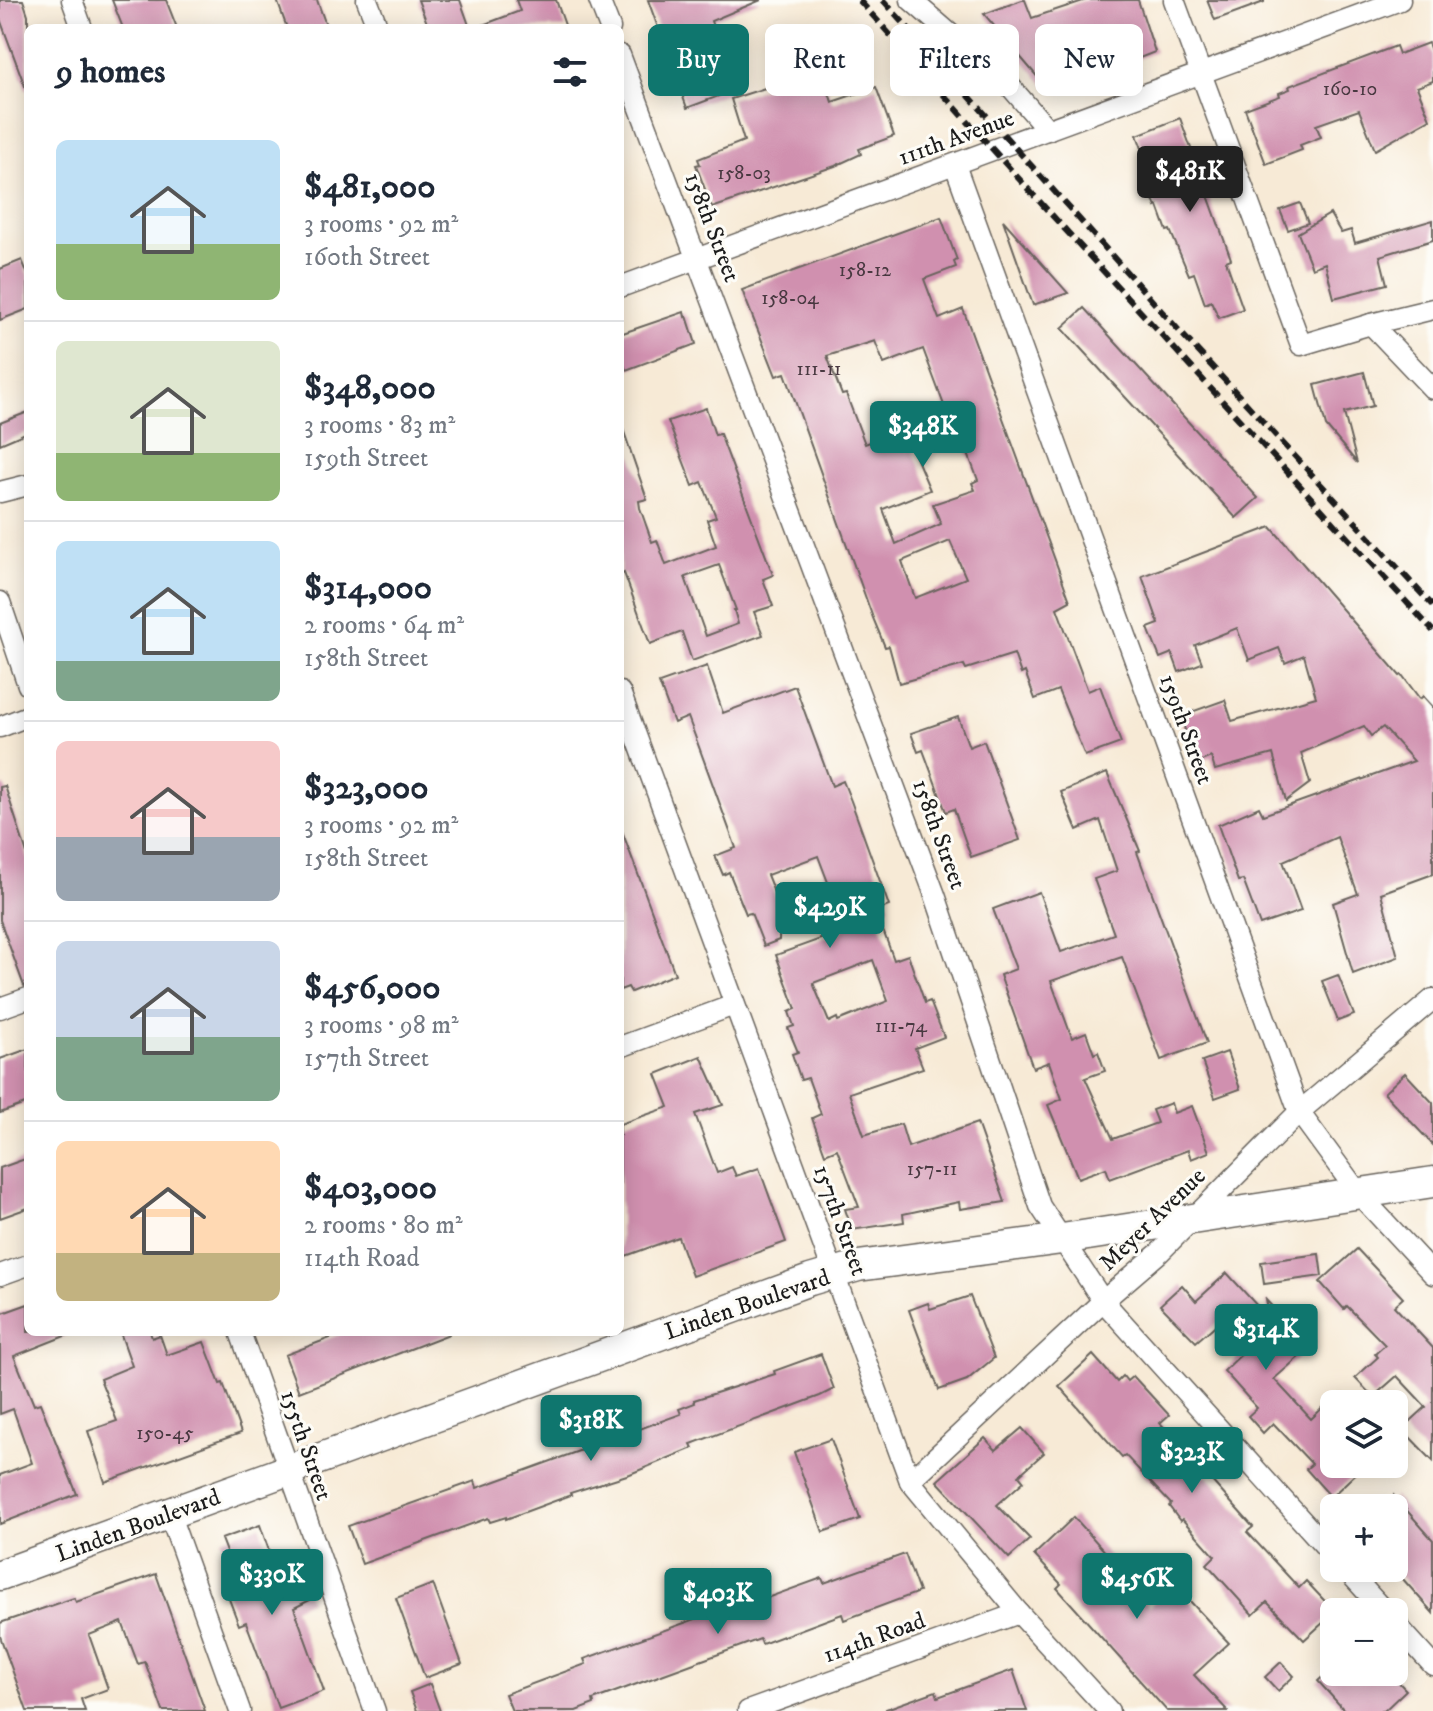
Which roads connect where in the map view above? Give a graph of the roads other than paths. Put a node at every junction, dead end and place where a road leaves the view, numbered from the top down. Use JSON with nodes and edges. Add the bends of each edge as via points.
{"nodes":[{"id":1,"x":72,"y":0,"type":"edge"},
{"id":2,"x":367,"y":0,"type":"edge"},
{"id":3,"x":599,"y":0,"type":"edge"},
{"id":4,"x":911,"y":0,"type":"edge"},
{"id":5,"x":1174,"y":0,"type":"edge"},
{"id":6,"x":1400,"y":0,"type":"edge"},
{"id":7,"x":81,"y":24,"type":"edge"},
{"id":8,"x":376,"y":24,"type":"edge"},
{"id":9,"x":608,"y":24,"type":"edge"},
{"id":10,"x":624,"y":66,"type":"edge"},
{"id":11,"x":1202,"y":74,"type":"junction"},
{"id":12,"x":1048,"y":130,"type":"junction"},
{"id":13,"x":955,"y":165,"type":"junction"},
{"id":14,"x":697,"y":259,"type":"junction"},
{"id":15,"x":624,"y":286,"type":"edge"},
{"id":16,"x":1433,"y":309,"type":"edge"},
{"id":17,"x":1371,"y":324,"type":"junction"},
{"id":18,"x":1433,"y":389,"type":"edge"},
{"id":19,"x":24,"y":486,"type":"edge"},
{"id":20,"x":0,"y":492,"type":"edge"},
{"id":21,"x":0,"y":602,"type":"edge"},
{"id":22,"x":24,"y":673,"type":"edge"},
{"id":23,"x":624,"y":703,"type":"edge"},
{"id":24,"x":24,"y":718,"type":"edge"},
{"id":25,"x":0,"y":727,"type":"edge"},
{"id":26,"x":24,"y":999,"type":"edge"},
{"id":27,"x":1433,"y":999,"type":"edge"},
{"id":28,"x":734,"y":1005,"type":"junction"},
{"id":29,"x":0,"y":1008,"type":"edge"},
{"id":30,"x":624,"y":1046,"type":"edge"},
{"id":31,"x":1299,"y":1112,"type":"junction"},
{"id":32,"x":1433,"y":1182,"type":"edge"},
{"id":33,"x":1359,"y":1194,"type":"junction"},
{"id":34,"x":1194,"y":1218,"type":"junction"},
{"id":35,"x":1062,"y":1239,"type":"junction"},
{"id":36,"x":24,"y":1266,"type":"edge"},
{"id":37,"x":833,"y":1273,"type":"junction"},
{"id":38,"x":1433,"y":1274,"type":"edge"},
{"id":39,"x":0,"y":1275,"type":"edge"},
{"id":40,"x":1103,"y":1301,"type":"junction"},
{"id":41,"x":241,"y":1336,"type":"edge"},
{"id":42,"x":288,"y":1470,"type":"junction"},
{"id":43,"x":910,"y":1481,"type":"junction"},
{"id":44,"x":169,"y":1513,"type":"junction"},
{"id":45,"x":1320,"y":1541,"type":"edge"},
{"id":46,"x":0,"y":1575,"type":"edge"},
{"id":47,"x":1358,"y":1582,"type":"edge"},
{"id":48,"x":1372,"y":1598,"type":"edge"},
{"id":49,"x":1019,"y":1613,"type":"junction"},
{"id":50,"x":1408,"y":1637,"type":"edge"},
{"id":51,"x":1433,"y":1665,"type":"edge"},
{"id":52,"x":240,"y":1711,"type":"edge"},
{"id":53,"x":375,"y":1711,"type":"edge"},
{"id":54,"x":748,"y":1711,"type":"edge"},
{"id":55,"x":1109,"y":1711,"type":"edge"}],
"edges":[{"from":1,"to":7,"type":"street"},
{"from":2,"to":8,"type":"street"},
{"from":3,"to":9,"type":"street"},
{"from":4,"to":12,"type":"street","via":[[1009,85]]},
{"from":5,"to":11,"type":"street"},
{"from":6,"to":11,"type":"street","name":"111th Avenue"},
{"from":10,"to":14,"type":"street","name":"158th Street"},
{"from":11,"to":12,"type":"street","name":"111th Avenue"},
{"from":11,"to":17,"type":"street","via":[[1301,345]]},
{"from":12,"to":13,"type":"street","name":"111th Avenue"},
{"from":13,"to":14,"type":"street","name":"111th Avenue"},
{"from":13,"to":31,"type":"street","name":"159th Street"},
{"from":14,"to":15,"type":"street","name":"111th Avenue"},
{"from":14,"to":35,"type":"street","name":"158th Street","via":[[935,895],[1040,1206]]},
{"from":16,"to":17,"type":"street"},
{"from":17,"to":18,"type":"street"},
{"from":19,"to":20,"type":"street"},
{"from":21,"to":22,"type":"street"},
{"from":23,"to":28,"type":"street","name":"157th Street"},
{"from":24,"to":25,"type":"street"},
{"from":26,"to":29,"type":"street"},
{"from":27,"to":31,"type":"street","name":"Meyer Avenue"},
{"from":28,"to":30,"type":"street"},
{"from":28,"to":37,"type":"street","name":"157th Street"},
{"from":31,"to":33,"type":"street","name":"159th Street"},
{"from":31,"to":34,"type":"street","name":"Meyer Avenue"},
{"from":32,"to":33,"type":"main road","name":"Linden Boulevard"},
{"from":33,"to":34,"type":"main road","name":"Linden Boulevard"},
{"from":33,"to":38,"type":"street","name":"159th Street"},
{"from":34,"to":35,"type":"main road","name":"Linden Boulevard"},
{"from":34,"to":40,"type":"street","name":"Meyer Avenue"},
{"from":35,"to":37,"type":"main road","name":"Linden Boulevard"},
{"from":35,"to":40,"type":"street","name":"158th Street"},
{"from":36,"to":39,"type":"street"},
{"from":37,"to":42,"type":"main road","name":"Linden Boulevard"},
{"from":37,"to":43,"type":"street","name":"157th Street"},
{"from":40,"to":43,"type":"street","name":"Meyer Avenue"},
{"from":40,"to":45,"type":"street","name":"158th Street"},
{"from":41,"to":42,"type":"street","name":"155th Street"},
{"from":42,"to":44,"type":"main road","name":"Linden Boulevard"},
{"from":42,"to":53,"type":"street","name":"155th Street"},
{"from":43,"to":49,"type":"street","name":"157th Street"},
{"from":44,"to":46,"type":"main road","name":"Linden Boulevard"},
{"from":44,"to":52,"type":"street"},
{"from":47,"to":48,"type":"street"},
{"from":49,"to":54,"type":"street","name":"114th Road"},
{"from":49,"to":55,"type":"street","name":"157th Street"},
{"from":50,"to":51,"type":"street"}]}
